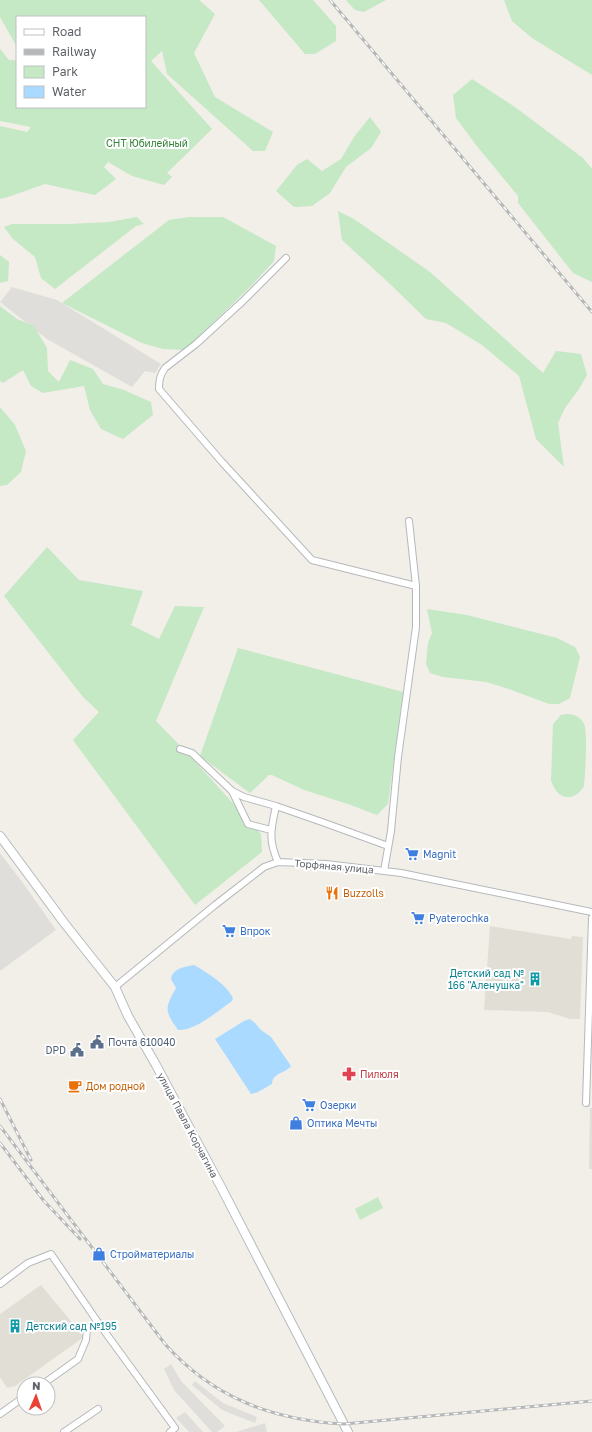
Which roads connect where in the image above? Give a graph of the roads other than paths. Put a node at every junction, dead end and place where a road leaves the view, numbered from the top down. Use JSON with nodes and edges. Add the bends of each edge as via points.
{"nodes":[{"id":1,"x":286,"y":258,"type":"dead end"},
{"id":2,"x":409,"y":521,"type":"dead end"},
{"id":3,"x":416,"y":586,"type":"junction"},
{"id":4,"x":180,"y":749,"type":"dead end"},
{"id":5,"x":232,"y":791,"type":"junction"},
{"id":6,"x":276,"y":806,"type":"junction"},
{"id":7,"x":271,"y":830,"type":"junction"},
{"id":8,"x":0,"y":836,"type":"edge"},
{"id":9,"x":388,"y":846,"type":"junction"},
{"id":10,"x":278,"y":862,"type":"junction"},
{"id":11,"x":384,"y":871,"type":"junction"},
{"id":12,"x":592,"y":912,"type":"edge"},
{"id":13,"x":592,"y":918,"type":"edge"},
{"id":14,"x":115,"y":987,"type":"junction"},
{"id":15,"x":586,"y":1103,"type":"dead end"},
{"id":16,"x":28,"y":1263,"type":"junction"},
{"id":17,"x":32,"y":1268,"type":"dead end"},
{"id":18,"x":0,"y":1284,"type":"edge"},
{"id":19,"x":98,"y":1322,"type":"junction"},
{"id":20,"x":55,"y":1376,"type":"edge"},
{"id":21,"x":16,"y":1403,"type":"edge"},
{"id":22,"x":98,"y":1408,"type":"dead end"},
{"id":23,"x":0,"y":1414,"type":"edge"},
{"id":24,"x":64,"y":1432,"type":"edge"},
{"id":25,"x":170,"y":1432,"type":"edge"},
{"id":26,"x":348,"y":1432,"type":"edge"}],
"edges":[{"from":1,"to":3,"type":"street","via":[[196,344],[165,368],[159,379],[159,389],[312,560]]},
{"from":2,"to":3,"type":"street"},
{"from":3,"to":9,"type":"street","via":[[415,638]]},
{"from":4,"to":5,"type":"street","via":[[192,753]]},
{"from":5,"to":6,"type":"street"},
{"from":5,"to":7,"type":"street","via":[[248,824]]},
{"from":6,"to":7,"type":"street"},
{"from":6,"to":9,"type":"street"},
{"from":7,"to":10,"type":"street","via":[[272,850]]},
{"from":8,"to":14,"type":"main road","name":"улица Павла Корчагина"},
{"from":9,"to":11,"type":"street"},
{"from":10,"to":11,"type":"street","name":"Торфяная улица","via":[[326,864]]},
{"from":10,"to":14,"type":"street","name":"Торфяная улица","via":[[264,867],[225,896]]},
{"from":11,"to":12,"type":"street","name":"Торфяная улица"},
{"from":13,"to":15,"type":"street"},
{"from":14,"to":26,"type":"main road","name":"улица Павла Корчагина","via":[[128,1017],[216,1178]]},
{"from":16,"to":17,"type":"street"},
{"from":16,"to":18,"type":"street"},
{"from":16,"to":19,"type":"street","via":[[51,1254]]},
{"from":19,"to":20,"type":"street","via":[[88,1330],[78,1360]]},
{"from":19,"to":25,"type":"street","via":[[175,1428]]},
{"from":21,"to":23,"type":"street"},
{"from":22,"to":24,"type":"street"}]}
